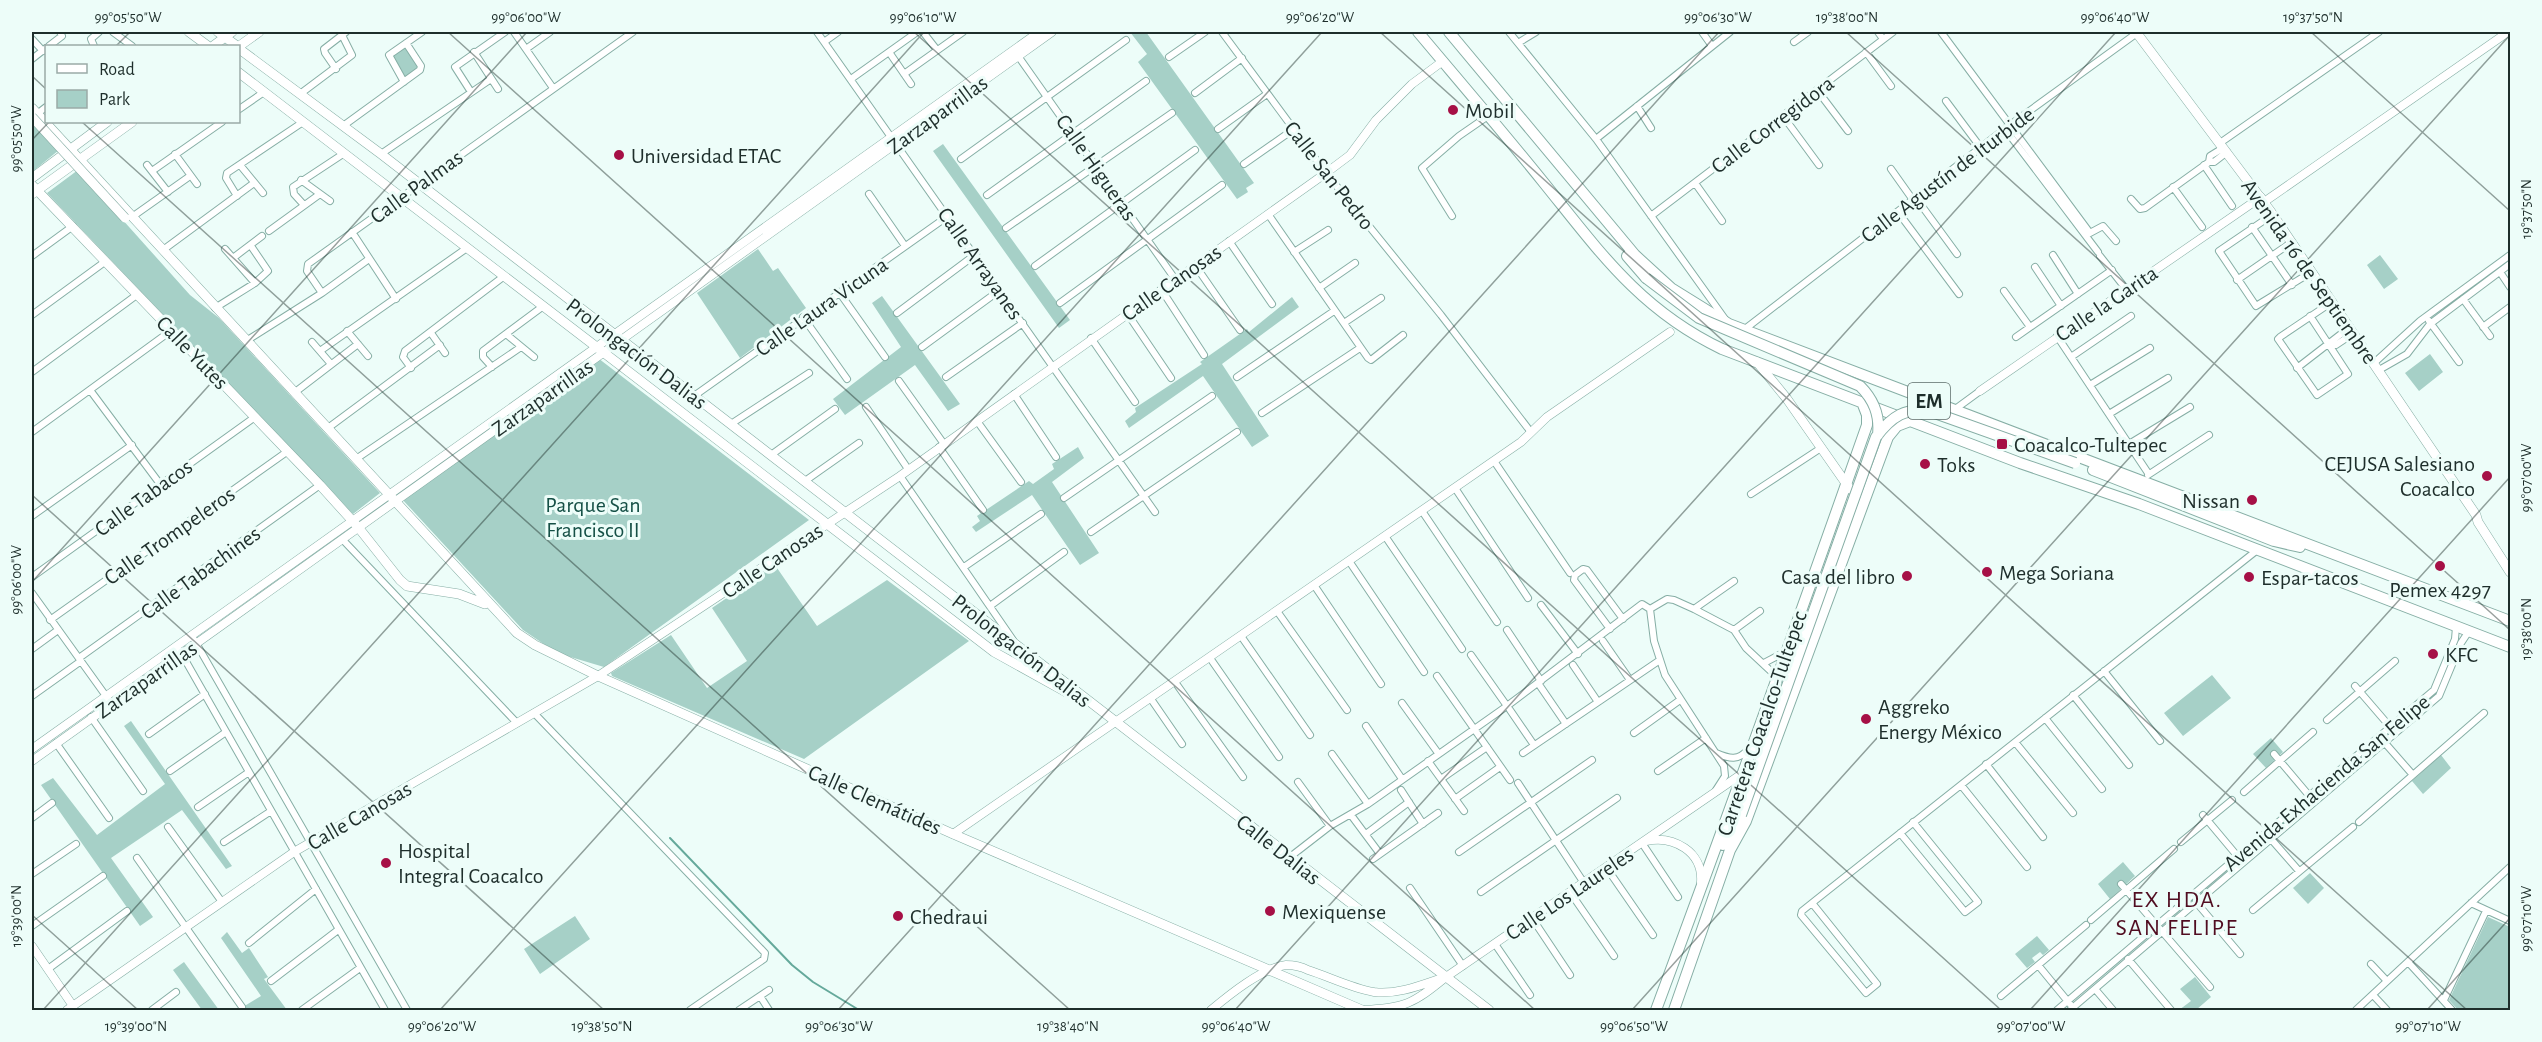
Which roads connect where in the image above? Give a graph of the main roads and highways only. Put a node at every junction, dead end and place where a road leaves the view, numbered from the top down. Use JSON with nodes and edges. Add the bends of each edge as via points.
{"nodes":[{"id":1,"x":189,"y":32,"type":"edge"},
{"id":2,"x":259,"y":32,"type":"edge"},
{"id":3,"x":1418,"y":32,"type":"edge"},
{"id":4,"x":1449,"y":32,"type":"edge"},
{"id":5,"x":2136,"y":32,"type":"edge"},
{"id":6,"x":225,"y":33,"type":"edge"},
{"id":7,"x":207,"y":45,"type":"edge"},
{"id":8,"x":214,"y":45,"type":"edge"},
{"id":9,"x":236,"y":45,"type":"edge"},
{"id":10,"x":240,"y":46,"type":"edge"},
{"id":11,"x":240,"y":49,"type":"edge"},
{"id":12,"x":240,"y":74,"type":"edge"},
{"id":13,"x":33,"y":113,"type":"edge"},
{"id":14,"x":106,"y":123,"type":"edge"},
{"id":15,"x":131,"y":123,"type":"edge"},
{"id":16,"x":68,"y":148,"type":"junction"},
{"id":17,"x":79,"y":159,"type":"junction"},
{"id":18,"x":32,"y":178,"type":"edge"},
{"id":19,"x":1572,"y":182,"type":"junction"},
{"id":20,"x":33,"y":190,"type":"edge"},
{"id":21,"x":129,"y":217,"type":"junction"},
{"id":22,"x":213,"y":306,"type":"junction"},
{"id":23,"x":1756,"y":362,"type":"junction"},
{"id":24,"x":1862,"y":402,"type":"junction"},
{"id":25,"x":1910,"y":421,"type":"junction"},
{"id":26,"x":1846,"y":484,"type":"junction"},
{"id":27,"x":1868,"y":491,"type":"junction"},
{"id":28,"x":1841,"y":497,"type":"junction"},
{"id":29,"x":392,"y":498,"type":"joint"},
{"id":30,"x":1862,"y":508,"type":"junction"},
{"id":31,"x":2476,"y":516,"type":"junction"},
{"id":32,"x":356,"y":524,"type":"joint"},
{"id":33,"x":2347,"y":560,"type":"junction"},
{"id":34,"x":2511,"y":561,"type":"edge"},
{"id":35,"x":2511,"y":572,"type":"edge"},
{"id":36,"x":492,"y":609,"type":"junction"},
{"id":37,"x":2511,"y":621,"type":"edge"},
{"id":38,"x":2511,"y":647,"type":"edge"},
{"id":39,"x":1794,"y":692,"type":"junction"},
{"id":40,"x":1098,"y":709,"type":"junction"},
{"id":41,"x":1713,"y":862,"type":"junction"},
{"id":42,"x":1666,"y":986,"type":"junction"},
{"id":43,"x":1681,"y":991,"type":"junction"},
{"id":44,"x":1362,"y":1010,"type":"edge"},
{"id":45,"x":1489,"y":1011,"type":"edge"},
{"id":46,"x":1656,"y":1011,"type":"edge"},
{"id":47,"x":1674,"y":1011,"type":"edge"}],
"edges":[{"from":1,"to":7,"type":"main road"},
{"from":2,"to":10,"type":"main road"},
{"from":3,"to":23,"type":"main road","number":"EM","via":[[1588,239],[1672,327]]},
{"from":4,"to":19,"type":"main road","number":"EM"},
{"from":5,"to":31,"type":"main road","name":"Avenida 16 de Septiembre","via":[[2263,200]]},
{"from":6,"to":8,"type":"main road"},
{"from":6,"to":9,"type":"main road","name":"Prolongación Dalias"},
{"from":11,"to":40,"type":"main road","name":"Prolongación Dalias"},
{"from":12,"to":40,"type":"main road","name":"Prolongación Dalias","via":[[994,652]]},
{"from":13,"to":16,"type":"main road","name":"Calle Yutes"},
{"from":13,"to":21,"type":"main road","name":"Calle Yutes","bridge":true},
{"from":14,"to":16,"type":"main road"},
{"from":15,"to":17,"type":"main road"},
{"from":16,"to":17,"type":"main road","name":"Calle Yutes"},
{"from":16,"to":18,"type":"main road"},
{"from":17,"to":20,"type":"main road"},
{"from":17,"to":21,"type":"main road","name":"Calle Yutes"},
{"from":19,"to":33,"type":"main road","number":"EM","via":[[1635,255],[1671,288],[1729,324],[1954,411],[2147,478]]},
{"from":19,"to":39,"type":"main road","bridge":true,"via":[[1647,278],[1699,318],[1854,384],[1872,400],[1879,423],[1877,441],[1801,652]]},
{"from":20,"to":32,"type":"main road","name":"Calle Yutes","via":[[73,226]]},
{"from":21,"to":22,"type":"main road","name":"Calle Yutes"},
{"from":21,"to":22,"type":"main road","name":"Calle Yutes","via":[[177,273]]},
{"from":22,"to":29,"type":"main road","name":"Calle Yutes"},
{"from":23,"to":24,"type":"main road","number":"EM"},
{"from":23,"to":26,"type":"main road"},
{"from":24,"to":25,"type":"main road","number":"EM"},
{"from":24,"to":26,"type":"main road","name":"Carretera Coacalco-Tultepec","via":[[1868,421]]},
{"from":25,"to":27,"type":"main road","name":"Carretera Coacalco-Tultepec","via":[[1897,426],[1888,437]]},
{"from":25,"to":38,"type":"main road","number":"EM"},
{"from":26,"to":27,"type":"main road","via":[[1855,492]]},
{"from":26,"to":28,"type":"main road","name":"Carretera Coacalco-Tultepec"},
{"from":27,"to":30,"type":"main road","name":"Carretera Coacalco-Tultepec"},
{"from":28,"to":30,"type":"main road","via":[[1855,495]]},
{"from":28,"to":41,"type":"main road","name":"Carretera Coacalco-Tultepec"},
{"from":29,"to":36,"type":"main road","name":"Calle Clemátides"},
{"from":30,"to":39,"type":"main road","name":"Carretera Coacalco-Tultepec"},
{"from":31,"to":34,"type":"main road","name":"Avenida 16 de Septiembre","via":[[2483,520]]},
{"from":31,"to":35,"type":"main road","name":"Avenida 16 de Septiembre"},
{"from":32,"to":36,"type":"main road","name":"Calle Clemátides","via":[[407,586],[471,597]]},
{"from":33,"to":37,"type":"main road","number":"EM"},
{"from":33,"to":41,"type":"main road","bridge":true,"via":[[2274,541],[1932,412],[1910,410],[1896,416],[1876,437],[1741,814]]},
{"from":36,"to":44,"type":"main road","name":"Calle Clemátides","via":[[535,645],[598,676]]},
{"from":39,"to":43,"type":"main road","name":"Carretera Coacalco-Tultepec","via":[[1746,821],[1730,850]]},
{"from":40,"to":45,"type":"main road","name":"Calle Dalias"},
{"from":41,"to":42,"type":"main road","name":"Carretera Coacalco-Tultepec"},
{"from":42,"to":43,"type":"main road"},
{"from":42,"to":46,"type":"main road","name":"Carretera Coacalco-Tultepec"},
{"from":43,"to":47,"type":"main road","name":"Carretera Coacalco-Tultepec"}]}
